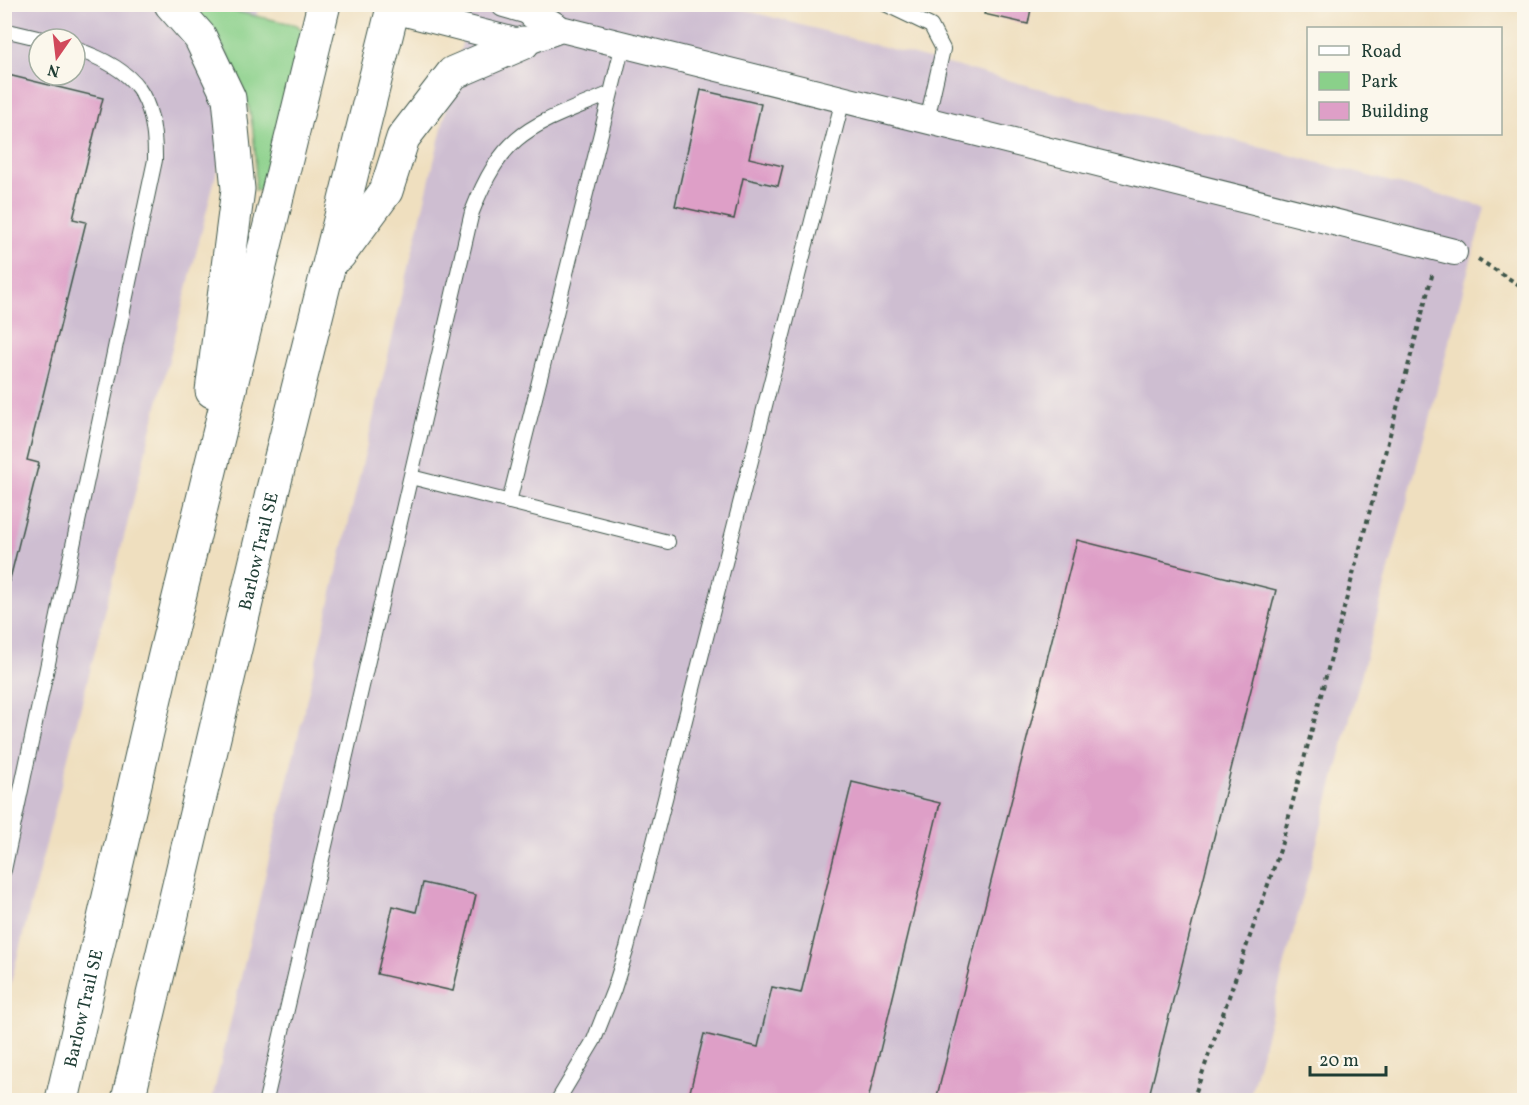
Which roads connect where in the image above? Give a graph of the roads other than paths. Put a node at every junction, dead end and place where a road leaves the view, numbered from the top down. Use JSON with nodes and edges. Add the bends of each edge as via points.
{"nodes":[{"id":1,"x":171,"y":4,"type":"edge"},
{"id":2,"x":324,"y":4,"type":"edge"},
{"id":3,"x":504,"y":4,"type":"edge"},
{"id":4,"x":885,"y":4,"type":"edge"},
{"id":5,"x":394,"y":8,"type":"edge"},
{"id":6,"x":541,"y":16,"type":"edge"},
{"id":7,"x":4,"y":30,"type":"edge"},
{"id":8,"x":27,"y":35,"type":"edge"},
{"id":9,"x":523,"y":43,"type":"junction"},
{"id":10,"x":623,"y":44,"type":"junction"},
{"id":11,"x":87,"y":54,"type":"edge"},
{"id":12,"x":611,"y":93,"type":"junction"},
{"id":13,"x":843,"y":99,"type":"junction"},
{"id":14,"x":927,"y":120,"type":"junction"},
{"id":15,"x":1447,"y":250,"type":"road end"},
{"id":16,"x":329,"y":268,"type":"junction"},
{"id":17,"x":411,"y":477,"type":"junction"},
{"id":18,"x":509,"y":502,"type":"junction"},
{"id":19,"x":668,"y":542,"type":"dead end"},
{"id":20,"x":189,"y":562,"type":"junction"},
{"id":21,"x":4,"y":870,"type":"edge"},
{"id":22,"x":163,"y":953,"type":"junction"},
{"id":23,"x":62,"y":1101,"type":"edge"},
{"id":24,"x":128,"y":1101,"type":"edge"},
{"id":25,"x":147,"y":1101,"type":"edge"},
{"id":26,"x":266,"y":1101,"type":"edge"},
{"id":27,"x":558,"y":1101,"type":"edge"}],
"edges":[{"from":1,"to":20,"type":"main road","via":[[200,37],[229,98],[238,189]]},
{"from":2,"to":20,"type":"main road","name":"Barlow Trail SE"},
{"from":3,"to":6,"type":"street"},
{"from":4,"to":14,"type":"lane","via":[[932,26],[943,49]]},
{"from":5,"to":9,"type":"street"},
{"from":5,"to":16,"type":"main road","name":"Barlow Trail SE"},
{"from":6,"to":9,"type":"street"},
{"from":6,"to":10,"type":"street"},
{"from":7,"to":8,"type":"lane"},
{"from":9,"to":16,"type":"main road","via":[[453,73],[403,138],[386,191]]},
{"from":10,"to":12,"type":"lane"},
{"from":10,"to":13,"type":"street"},
{"from":11,"to":21,"type":"lane","via":[[136,81],[155,130],[155,160]]},
{"from":12,"to":17,"type":"lane","via":[[534,127],[513,142],[483,183],[465,240]]},
{"from":12,"to":18,"type":"lane"},
{"from":13,"to":14,"type":"street"},
{"from":13,"to":27,"type":"lane","via":[[627,948],[594,1040]]},
{"from":14,"to":15,"type":"street"},
{"from":16,"to":22,"type":"main road","name":"Barlow Trail SE"},
{"from":17,"to":18,"type":"lane"},
{"from":17,"to":26,"type":"lane"},
{"from":18,"to":19,"type":"lane"},
{"from":20,"to":23,"type":"main road","name":"Barlow Trail SE"},
{"from":22,"to":24,"type":"main road","name":"Barlow Trail SE"},
{"from":22,"to":25,"type":"main road","via":[[159,1031]]}]}
